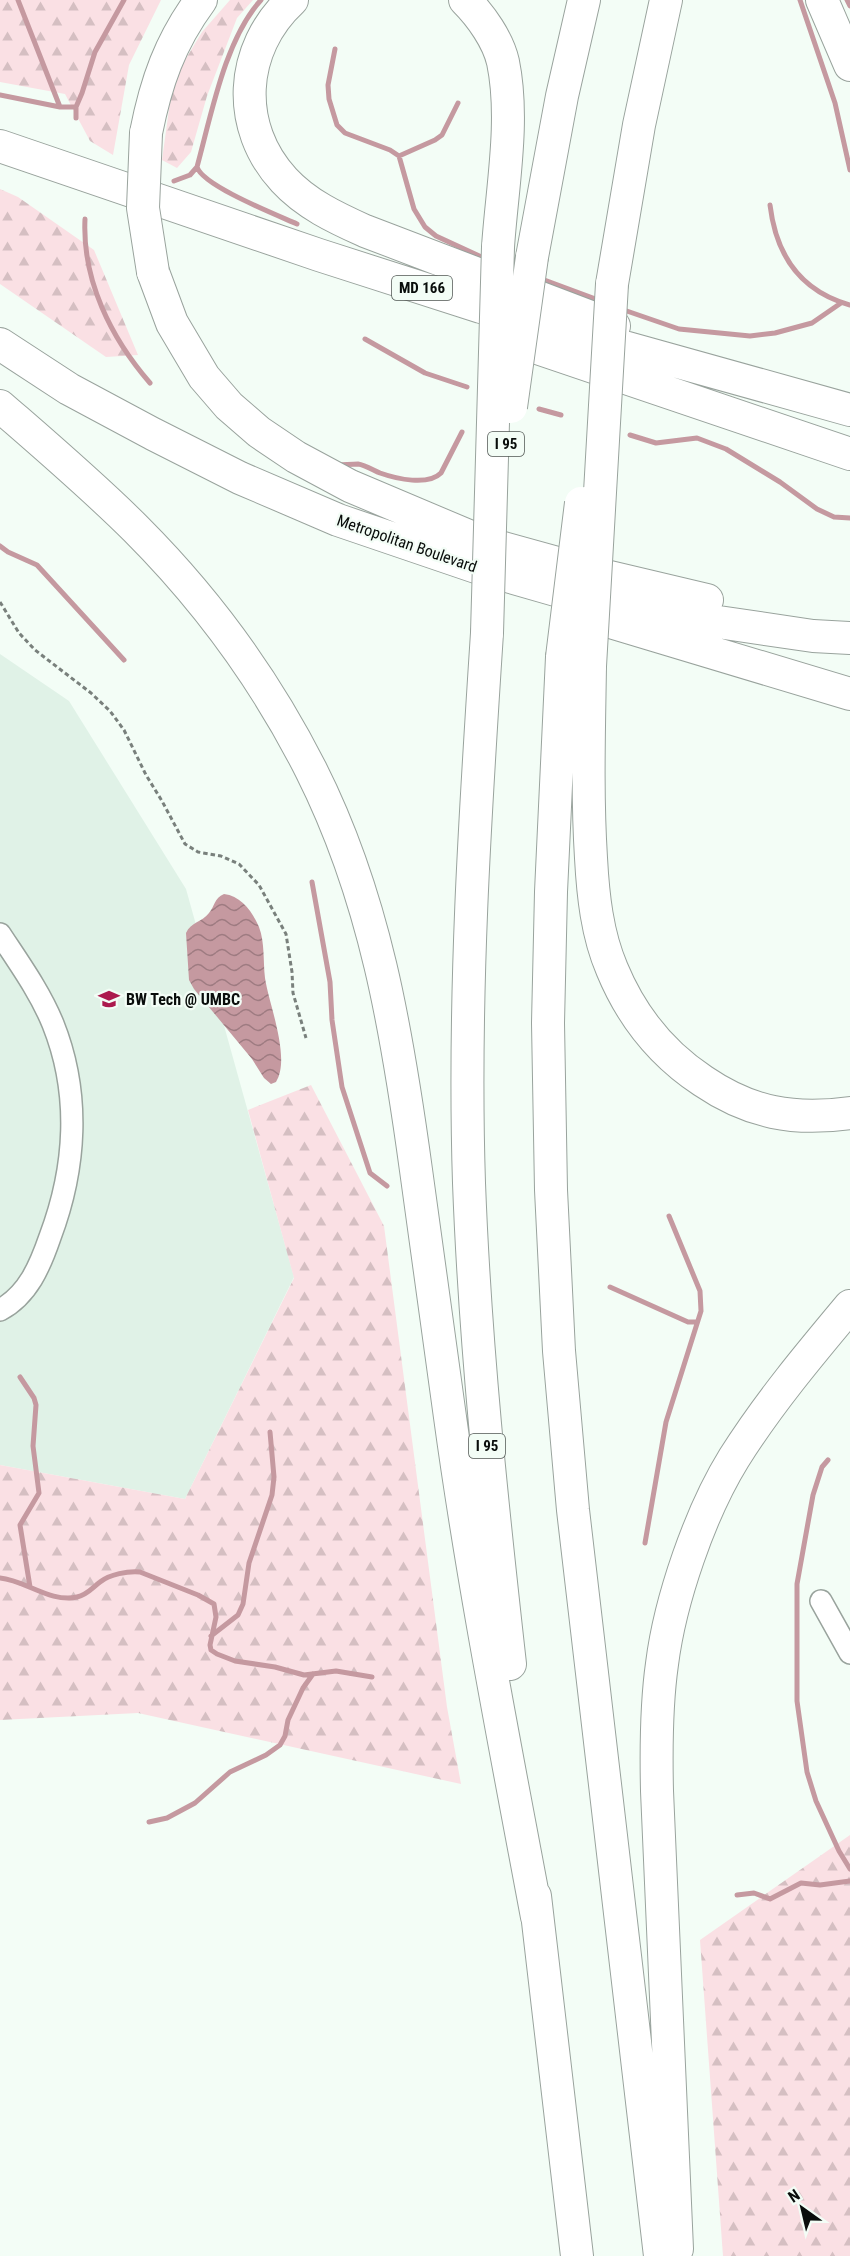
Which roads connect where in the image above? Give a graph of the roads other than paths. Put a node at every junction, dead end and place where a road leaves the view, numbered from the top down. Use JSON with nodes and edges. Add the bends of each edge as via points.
{"nodes":[{"id":1,"x":201,"y":0,"type":"edge"},
{"id":2,"x":292,"y":0,"type":"edge"},
{"id":3,"x":465,"y":0,"type":"edge"},
{"id":4,"x":584,"y":0,"type":"edge"},
{"id":5,"x":666,"y":0,"type":"edge"},
{"id":6,"x":822,"y":0,"type":"edge"},
{"id":7,"x":850,"y":65,"type":"edge"},
{"id":8,"x":0,"y":146,"type":"edge"},
{"id":9,"x":71,"y":172,"type":"junction"},
{"id":10,"x":0,"y":344,"type":"edge"},
{"id":11,"x":0,"y":406,"type":"edge"},
{"id":12,"x":850,"y":409,"type":"edge"},
{"id":13,"x":850,"y":454,"type":"edge"},
{"id":14,"x":240,"y":478,"type":"junction"},
{"id":15,"x":850,"y":619,"type":"edge"},
{"id":16,"x":487,"y":633,"type":"junction"},
{"id":17,"x":850,"y":638,"type":"edge"},
{"id":18,"x":576,"y":662,"type":"junction"},
{"id":19,"x":850,"y":694,"type":"edge"},
{"id":20,"x":0,"y":934,"type":"edge"},
{"id":21,"x":850,"y":1113,"type":"edge"},
{"id":22,"x":850,"y":1306,"type":"edge"},
{"id":23,"x":0,"y":1310,"type":"edge"},
{"id":24,"x":821,"y":1601,"type":"dead end"},
{"id":25,"x":850,"y":1653,"type":"edge"},
{"id":26,"x":537,"y":1917,"type":"junction"},
{"id":27,"x":577,"y":2256,"type":"edge"},
{"id":28,"x":660,"y":2256,"type":"edge"},
{"id":29,"x":677,"y":2256,"type":"edge"}],
"edges":[{"from":1,"to":15,"type":"highway","bridge":true,"via":[[159,77],[146,133],[143,207],[153,272],[163,303],[181,342],[229,406],[296,458],[350,486],[485,543],[694,598]]},
{"from":2,"to":12,"type":"highway","via":[[267,28],[256,51],[249,106],[255,134],[268,158],[284,180],[308,201],[376,235],[701,359]]},
{"from":3,"to":16,"type":"highway","bridge":true,"via":[[491,34],[502,61],[507,98],[498,247]]},
{"from":4,"to":16,"type":"highway","number":"I 95","bridge":true,"via":[[532,256]]},
{"from":5,"to":18,"type":"highway","bridge":true,"via":[[639,125],[612,284],[574,549]]},
{"from":6,"to":7,"type":"highway"},
{"from":8,"to":9,"type":"highway","number":"MD 166"},
{"from":9,"to":12,"type":"highway","number":"MD 166","via":[[481,307]]},
{"from":9,"to":13,"type":"highway","via":[[474,327]]},
{"from":10,"to":14,"type":"highway","name":"Metropolitan Boulevard","via":[[69,389]]},
{"from":11,"to":26,"type":"highway","via":[[136,530],[219,624],[251,669],[311,770],[360,888],[399,1052],[466,1534]]},
{"from":14,"to":17,"type":"highway","name":"Metropolitan Boulevard","via":[[338,520],[478,568],[586,599],[702,620]]},
{"from":14,"to":19,"type":"highway","via":[[336,525],[475,581]]},
{"from":16,"to":26,"type":"highway","number":"I 95","via":[[471,881],[469,1182],[493,1509]]},
{"from":18,"to":21,"type":"highway","via":[[600,933],[631,1008],[679,1065],[745,1105],[779,1114]]},
{"from":18,"to":28,"type":"highway","via":[[551,892],[548,1023],[559,1351],[573,1510]]},
{"from":20,"to":23,"type":"street","via":[[54,1025],[73,1105],[70,1166],[62,1205],[45,1253],[18,1299]]},
{"from":22,"to":29,"type":"highway","via":[[764,1412],[733,1461],[692,1551],[662,1662],[656,1723],[657,1791]]},
{"from":24,"to":25,"type":"street"},
{"from":26,"to":27,"type":"highway","number":"I 95"}]}
